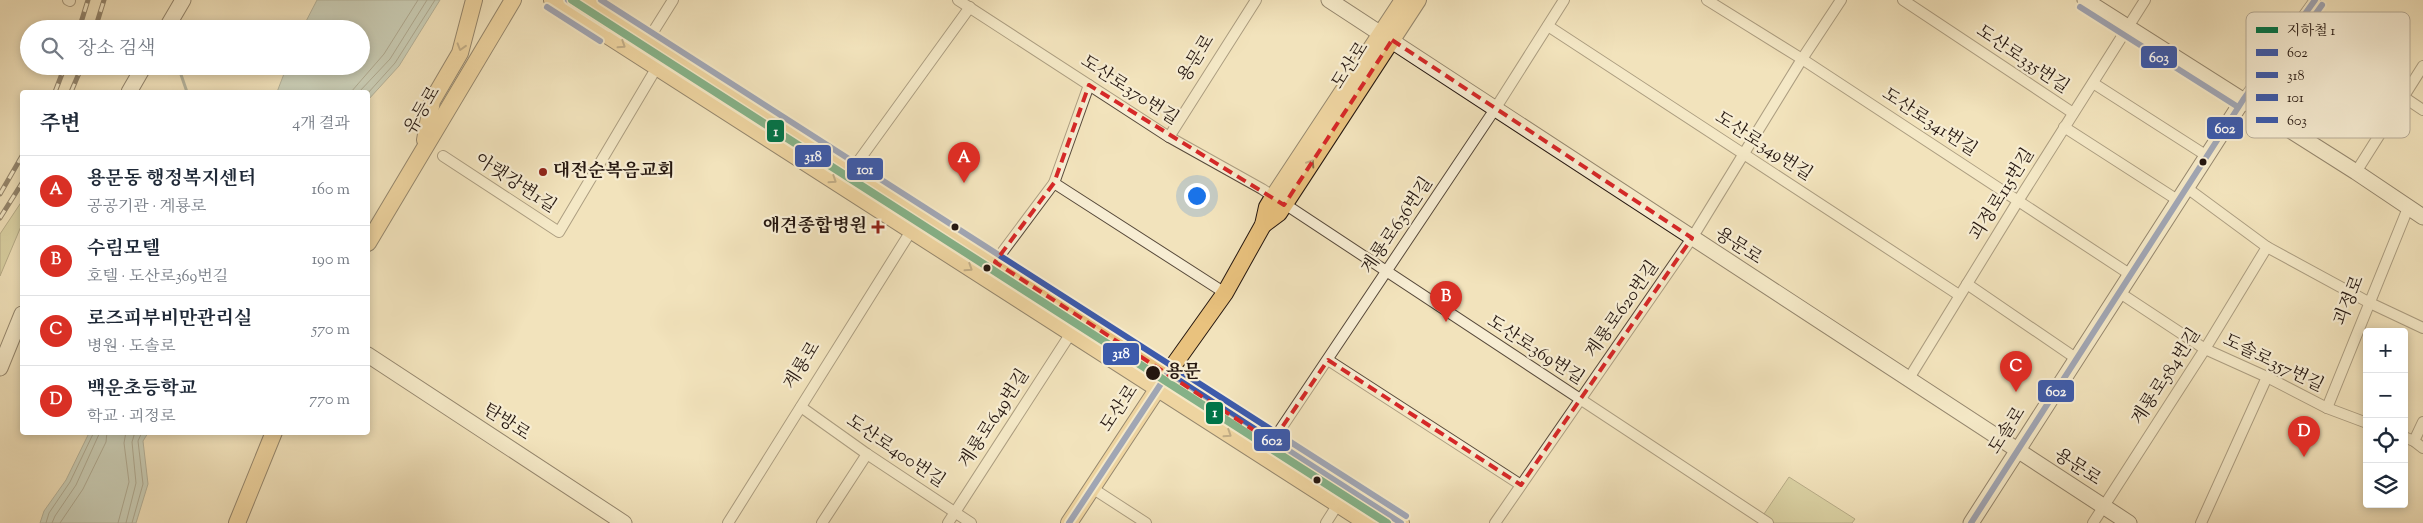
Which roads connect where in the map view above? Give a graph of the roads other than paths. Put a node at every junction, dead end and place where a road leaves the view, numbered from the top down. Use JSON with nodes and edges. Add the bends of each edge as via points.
{"nodes":[{"id":1,"x":183,"y":0,"type":"edge"},
{"id":2,"x":474,"y":0,"type":"edge"},
{"id":3,"x":513,"y":0,"type":"edge"},
{"id":4,"x":552,"y":0,"type":"edge"},
{"id":5,"x":585,"y":0,"type":"edge"},
{"id":6,"x":673,"y":0,"type":"edge"},
{"id":7,"x":958,"y":0,"type":"edge"},
{"id":8,"x":1256,"y":0,"type":"edge"},
{"id":9,"x":1329,"y":0,"type":"edge"},
{"id":10,"x":1403,"y":0,"type":"edge"},
{"id":11,"x":1418,"y":0,"type":"edge"},
{"id":12,"x":1564,"y":0,"type":"edge"},
{"id":13,"x":1707,"y":0,"type":"edge"},
{"id":14,"x":1841,"y":0,"type":"edge"},
{"id":15,"x":1903,"y":0,"type":"edge"},
{"id":16,"x":2085,"y":0,"type":"edge"},
{"id":17,"x":2145,"y":0,"type":"edge"},
{"id":18,"x":2315,"y":0,"type":"edge"},
{"id":19,"x":970,"y":8,"type":"junction"},
{"id":20,"x":2307,"y":12,"type":"edge"},
{"id":21,"x":171,"y":20,"type":"edge"},
{"id":22,"x":1548,"y":26,"type":"junction"},
{"id":23,"x":2128,"y":27,"type":"junction"},
{"id":24,"x":1386,"y":37,"type":"junction"},
{"id":25,"x":648,"y":40,"type":"junction"},
{"id":26,"x":1802,"y":59,"type":"junction"},
{"id":27,"x":2423,"y":66,"type":"edge"},
{"id":28,"x":657,"y":67,"type":"junction"},
{"id":29,"x":139,"y":75,"type":"edge"},
{"id":30,"x":2093,"y":83,"type":"junction"},
{"id":31,"x":1089,"y":85,"type":"junction"},
{"id":32,"x":2410,"y":87,"type":"edge"},
{"id":33,"x":130,"y":90,"type":"edge"},
{"id":34,"x":2246,"y":96,"type":"edge"},
{"id":35,"x":2243,"y":100,"type":"junction"},
{"id":36,"x":2410,"y":101,"type":"edge"},
{"id":37,"x":2246,"y":102,"type":"edge"},
{"id":38,"x":1495,"y":109,"type":"junction"},
{"id":39,"x":2423,"y":110,"type":"edge"},
{"id":40,"x":2073,"y":113,"type":"junction"},
{"id":41,"x":2064,"y":127,"type":"junction"},
{"id":42,"x":1169,"y":137,"type":"junction"},
{"id":43,"x":2303,"y":138,"type":"edge"},
{"id":44,"x":2378,"y":138,"type":"edge"},
{"id":45,"x":423,"y":150,"type":"junction"},
{"id":46,"x":1744,"y":154,"type":"junction"},
{"id":47,"x":443,"y":156,"type":"dead end"},
{"id":48,"x":2207,"y":156,"type":"junction"},
{"id":49,"x":852,"y":170,"type":"junction"},
{"id":50,"x":2356,"y":172,"type":"junction"},
{"id":51,"x":1054,"y":183,"type":"junction"},
{"id":52,"x":2183,"y":194,"type":"junction"},
{"id":53,"x":1279,"y":201,"type":"junction"},
{"id":54,"x":2018,"y":201,"type":"junction"},
{"id":55,"x":2408,"y":208,"type":"junction"},
{"id":56,"x":2423,"y":217,"type":"edge"},
{"id":57,"x":911,"y":231,"type":"junction"},
{"id":58,"x":1692,"y":238,"type":"junction"},
{"id":59,"x":370,"y":240,"type":"edge"},
{"id":60,"x":2267,"y":247,"type":"junction"},
{"id":61,"x":995,"y":262,"type":"junction"},
{"id":62,"x":1386,"y":272,"type":"junction"},
{"id":63,"x":2131,"y":275,"type":"junction"},
{"id":64,"x":1967,"y":284,"type":"junction"},
{"id":65,"x":2120,"y":293,"type":"junction"},
{"id":66,"x":1225,"y":294,"type":"junction"},
{"id":67,"x":1960,"y":295,"type":"junction"},
{"id":68,"x":2370,"y":303,"type":"junction"},
{"id":69,"x":20,"y":319,"type":"edge"},
{"id":70,"x":2423,"y":328,"type":"edge"},
{"id":71,"x":1071,"y":333,"type":"junction"},
{"id":72,"x":2205,"y":349,"type":"junction"},
{"id":73,"x":370,"y":356,"type":"edge"},
{"id":74,"x":2077,"y":359,"type":"junction"},
{"id":75,"x":1328,"y":360,"type":"junction"},
{"id":76,"x":0,"y":368,"type":"edge"},
{"id":77,"x":1168,"y":372,"type":"junction"},
{"id":78,"x":2267,"y":377,"type":"junction"},
{"id":79,"x":1908,"y":380,"type":"junction"},
{"id":80,"x":1158,"y":389,"type":"junction"},
{"id":81,"x":1580,"y":400,"type":"junction"},
{"id":82,"x":801,"y":407,"type":"junction"},
{"id":83,"x":2327,"y":408,"type":"junction"},
{"id":84,"x":2363,"y":422,"type":"edge"},
{"id":85,"x":2423,"y":422,"type":"edge"},
{"id":86,"x":273,"y":435,"type":"edge"},
{"id":87,"x":2409,"y":439,"type":"edge"},
{"id":88,"x":1272,"y":442,"type":"junction"},
{"id":89,"x":2423,"y":448,"type":"edge"},
{"id":90,"x":2018,"y":452,"type":"junction"},
{"id":91,"x":867,"y":454,"type":"junction"},
{"id":92,"x":1522,"y":485,"type":"junction"},
{"id":93,"x":1092,"y":488,"type":"junction"},
{"id":94,"x":1338,"y":504,"type":"junction"},
{"id":95,"x":2103,"y":507,"type":"junction"},
{"id":96,"x":955,"y":512,"type":"junction"},
{"id":97,"x":237,"y":523,"type":"edge"},
{"id":98,"x":624,"y":523,"type":"edge"},
{"id":99,"x":728,"y":523,"type":"edge"},
{"id":100,"x":822,"y":523,"type":"edge"},
{"id":101,"x":948,"y":523,"type":"edge"},
{"id":102,"x":971,"y":523,"type":"edge"},
{"id":103,"x":1069,"y":523,"type":"edge"},
{"id":104,"x":1146,"y":523,"type":"edge"},
{"id":105,"x":1326,"y":523,"type":"edge"},
{"id":106,"x":1367,"y":523,"type":"edge"},
{"id":107,"x":1401,"y":523,"type":"edge"},
{"id":108,"x":1495,"y":523,"type":"edge"},
{"id":109,"x":1768,"y":523,"type":"edge"},
{"id":110,"x":1972,"y":523,"type":"edge"},
{"id":111,"x":2093,"y":523,"type":"edge"},
{"id":112,"x":2129,"y":523,"type":"edge"},
{"id":113,"x":2200,"y":523,"type":"edge"}],
"edges":[{"from":1,"to":21,"type":"street"},
{"from":2,"to":45,"type":"main road","one_way":true,"via":[[460,53],[432,101]]},
{"from":3,"to":45,"type":"main road","name":"유등로"},
{"from":4,"to":28,"type":"main road","one_way":true},
{"from":5,"to":25,"type":"main road"},
{"from":6,"to":25,"type":"street"},
{"from":7,"to":19,"type":"street","name":"도산로370번길"},
{"from":8,"to":42,"type":"street","name":"용문로"},
{"from":9,"to":24,"type":"street","name":"용문로"},
{"from":10,"to":24,"type":"main road","name":"도산로"},
{"from":11,"to":24,"type":"main road","name":"도산로"},
{"from":12,"to":22,"type":"street","name":"계룡로636번길"},
{"from":13,"to":26,"type":"street","name":"도산로341번길"},
{"from":14,"to":26,"type":"street","name":"계룡로620번길"},
{"from":15,"to":40,"type":"street","name":"도산로335번길"},
{"from":16,"to":23,"type":"street"},
{"from":17,"to":23,"type":"street","name":"괴정로115번길"},
{"from":18,"to":20,"type":"street","name":"도솔로"},
{"from":19,"to":31,"type":"street","name":"도산로370번길"},
{"from":19,"to":49,"type":"street"},
{"from":22,"to":38,"type":"street","name":"계룡로636번길"},
{"from":22,"to":46,"type":"street","name":"도산로349번길"},
{"from":23,"to":30,"type":"street","name":"괴정로115번길"},
{"from":23,"to":35,"type":"street"},
{"from":24,"to":38,"type":"street","name":"용문로"},
{"from":24,"to":53,"type":"main road","name":"도산로"},
{"from":25,"to":49,"type":"main road"},
{"from":26,"to":46,"type":"street","name":"계룡로620번길"},
{"from":26,"to":54,"type":"street","name":"도산로341번길"},
{"from":27,"to":32,"type":"street"},
{"from":28,"to":47,"type":"street","name":"아랫강변1길","via":[[559,232]]},
{"from":28,"to":57,"type":"main road","one_way":true},
{"from":29,"to":33,"type":"street"},
{"from":30,"to":40,"type":"street","name":"괴정로115번길"},
{"from":30,"to":48,"type":"street"},
{"from":31,"to":42,"type":"street","name":"도산로370번길"},
{"from":31,"to":51,"type":"street"},
{"from":34,"to":35,"type":"street","name":"도솔로"},
{"from":35,"to":37,"type":"street"},
{"from":35,"to":48,"type":"street","name":"도솔로"},
{"from":36,"to":39,"type":"street"},
{"from":38,"to":58,"type":"street","name":"용문로"},
{"from":38,"to":62,"type":"street","name":"계룡로636번길"},
{"from":40,"to":41,"type":"street","name":"괴정로115번길"},
{"from":41,"to":52,"type":"street"},
{"from":41,"to":54,"type":"street","name":"괴정로115번길"},
{"from":42,"to":53,"type":"street","name":"도산로370번길"},
{"from":43,"to":50,"type":"street"},
{"from":44,"to":50,"type":"street"},
{"from":45,"to":59,"type":"main road","name":"유등로"},
{"from":46,"to":58,"type":"street","name":"계룡로620번길"},
{"from":46,"to":67,"type":"street","name":"도산로349번길"},
{"from":48,"to":52,"type":"street","name":"도솔로"},
{"from":49,"to":61,"type":"main road"},
{"from":50,"to":55,"type":"street"},
{"from":51,"to":61,"type":"street"},
{"from":51,"to":66,"type":"street"},
{"from":52,"to":60,"type":"street"},
{"from":52,"to":63,"type":"street","name":"도솔로"},
{"from":53,"to":62,"type":"street","name":"도산로369번길"},
{"from":53,"to":66,"type":"main road","name":"도산로","via":[[1267,208],[1263,225]]},
{"from":54,"to":63,"type":"street","name":"도산로341번길"},
{"from":54,"to":64,"type":"street","name":"괴정로115번길"},
{"from":55,"to":56,"type":"street"},
{"from":55,"to":68,"type":"street","name":"괴정로"},
{"from":57,"to":71,"type":"main road","one_way":true},
{"from":57,"to":82,"type":"street","name":"계룡로"},
{"from":58,"to":79,"type":"street","name":"용문로"},
{"from":58,"to":81,"type":"street","name":"계룡로620번길"},
{"from":60,"to":68,"type":"street"},
{"from":60,"to":72,"type":"street","name":"계룡로584번길"},
{"from":61,"to":77,"type":"main road"},
{"from":62,"to":75,"type":"street","name":"계룡로636번길"},
{"from":62,"to":81,"type":"street","name":"도산로369번길"},
{"from":63,"to":65,"type":"street","name":"도솔로"},
{"from":64,"to":67,"type":"street","name":"괴정로115번길"},
{"from":64,"to":74,"type":"street"},
{"from":65,"to":72,"type":"street","name":"도솔로357번길"},
{"from":65,"to":74,"type":"street","name":"도솔로"},
{"from":66,"to":77,"type":"main road","name":"도산로"},
{"from":67,"to":79,"type":"street","name":"괴정로115번길"},
{"from":68,"to":70,"type":"street"},
{"from":68,"to":83,"type":"street","name":"괴정로"},
{"from":69,"to":76,"type":"street"},
{"from":71,"to":80,"type":"main road"},
{"from":71,"to":96,"type":"street","name":"계룡로649번길"},
{"from":72,"to":78,"type":"street","name":"도솔로357번길"},
{"from":72,"to":95,"type":"street","name":"계룡로584번길"},
{"from":73,"to":98,"type":"street","name":"탄방로"},
{"from":74,"to":90,"type":"street","name":"도솔로"},
{"from":75,"to":88,"type":"street","name":"계룡로636번길"},
{"from":75,"to":92,"type":"street"},
{"from":77,"to":80,"type":"main road","name":"도산로"},
{"from":77,"to":88,"type":"main road"},
{"from":78,"to":83,"type":"street","name":"도솔로357번길"},
{"from":78,"to":113,"type":"street"},
{"from":79,"to":90,"type":"street","name":"용문로"},
{"from":80,"to":93,"type":"main road","name":"도산로"},
{"from":80,"to":94,"type":"main road","one_way":true},
{"from":81,"to":92,"type":"street","name":"계룡로620번길"},
{"from":81,"to":109,"type":"street","name":"도산로369번길"},
{"from":82,"to":91,"type":"street","name":"도산로400번길"},
{"from":82,"to":99,"type":"street","name":"계룡로"},
{"from":83,"to":84,"type":"street","name":"도솔로357번길"},
{"from":85,"to":87,"type":"street"},
{"from":86,"to":97,"type":"main road"},
{"from":87,"to":89,"type":"street"},
{"from":88,"to":107,"type":"main road"},
{"from":90,"to":95,"type":"street","name":"용문로"},
{"from":90,"to":110,"type":"street","name":"도솔로"},
{"from":91,"to":96,"type":"street","name":"도산로400번길"},
{"from":91,"to":100,"type":"street"},
{"from":92,"to":108,"type":"street","name":"계룡로620번길"},
{"from":93,"to":103,"type":"main road","name":"도산로"},
{"from":93,"to":104,"type":"street"},
{"from":94,"to":105,"type":"street"},
{"from":94,"to":106,"type":"main road"},
{"from":95,"to":111,"type":"street","name":"계룡로584번길"},
{"from":95,"to":112,"type":"street","name":"용문로"},
{"from":96,"to":101,"type":"street","name":"계룡로649번길"},
{"from":96,"to":102,"type":"street","name":"도산로400번길"}]}
